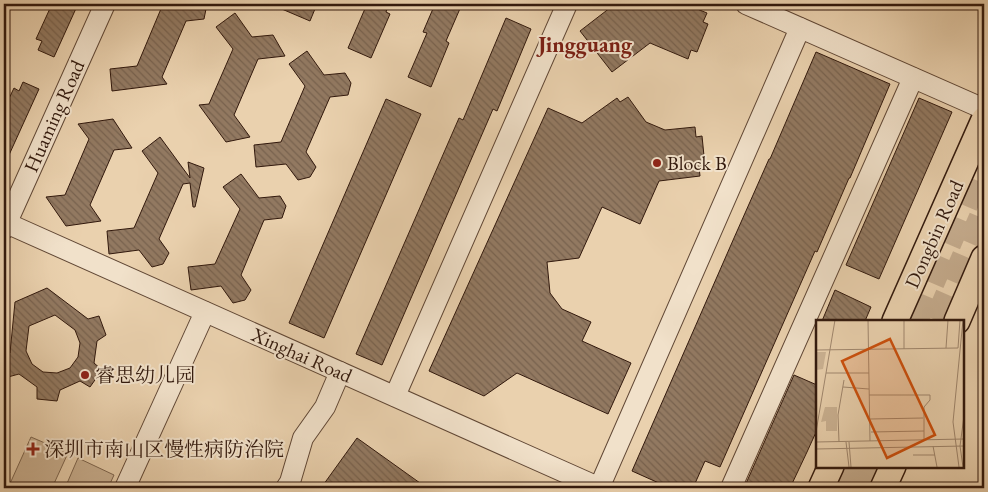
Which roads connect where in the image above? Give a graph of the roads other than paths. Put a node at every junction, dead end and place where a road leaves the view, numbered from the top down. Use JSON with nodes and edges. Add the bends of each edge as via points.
{"nodes":[{"id":1,"x":104,"y":4,"type":"edge"},
{"id":2,"x":567,"y":4,"type":"edge"},
{"id":3,"x":746,"y":4,"type":"edge"},
{"id":4,"x":800,"y":28,"type":"junction"},
{"id":5,"x":913,"y":78,"type":"junction"},
{"id":6,"x":984,"y":109,"type":"edge"},
{"id":7,"x":984,"y":120,"type":"edge"},
{"id":8,"x":5,"y":224,"type":"edge"},
{"id":9,"x":984,"y":258,"type":"edge"},
{"id":10,"x":205,"y":312,"type":"junction"},
{"id":11,"x":895,"y":320,"type":"edge"},
{"id":12,"x":957,"y":320,"type":"edge"},
{"id":13,"x":340,"y":372,"type":"junction"},
{"id":14,"x":394,"y":396,"type":"junction"},
{"id":15,"x":831,"y":467,"type":"edge"},
{"id":16,"x":893,"y":467,"type":"edge"},
{"id":17,"x":124,"y":488,"type":"edge"},
{"id":18,"x":286,"y":488,"type":"edge"},
{"id":19,"x":600,"y":488,"type":"edge"},
{"id":20,"x":731,"y":488,"type":"edge"},
{"id":21,"x":821,"y":488,"type":"edge"},
{"id":22,"x":883,"y":488,"type":"edge"}],
"edges":[{"from":1,"to":8,"type":"street","name":"Huaming Road"},
{"from":2,"to":14,"type":"street"},
{"from":3,"to":4,"type":"street"},
{"from":4,"to":5,"type":"street"},
{"from":4,"to":19,"type":"street"},
{"from":5,"to":6,"type":"street"},
{"from":5,"to":20,"type":"street"},
{"from":7,"to":11,"type":"main road","name":"Dongbin Road"},
{"from":8,"to":10,"type":"street","name":"Xinghai Road"},
{"from":9,"to":12,"type":"main road"},
{"from":10,"to":13,"type":"street","name":"Xinghai Road"},
{"from":10,"to":17,"type":"street"},
{"from":13,"to":14,"type":"street","name":"Xinghai Road"},
{"from":13,"to":18,"type":"street","via":[[324,407],[303,438]]},
{"from":14,"to":19,"type":"street","name":"Xinghai Road"},
{"from":15,"to":21,"type":"main road"},
{"from":16,"to":22,"type":"main road"}]}
